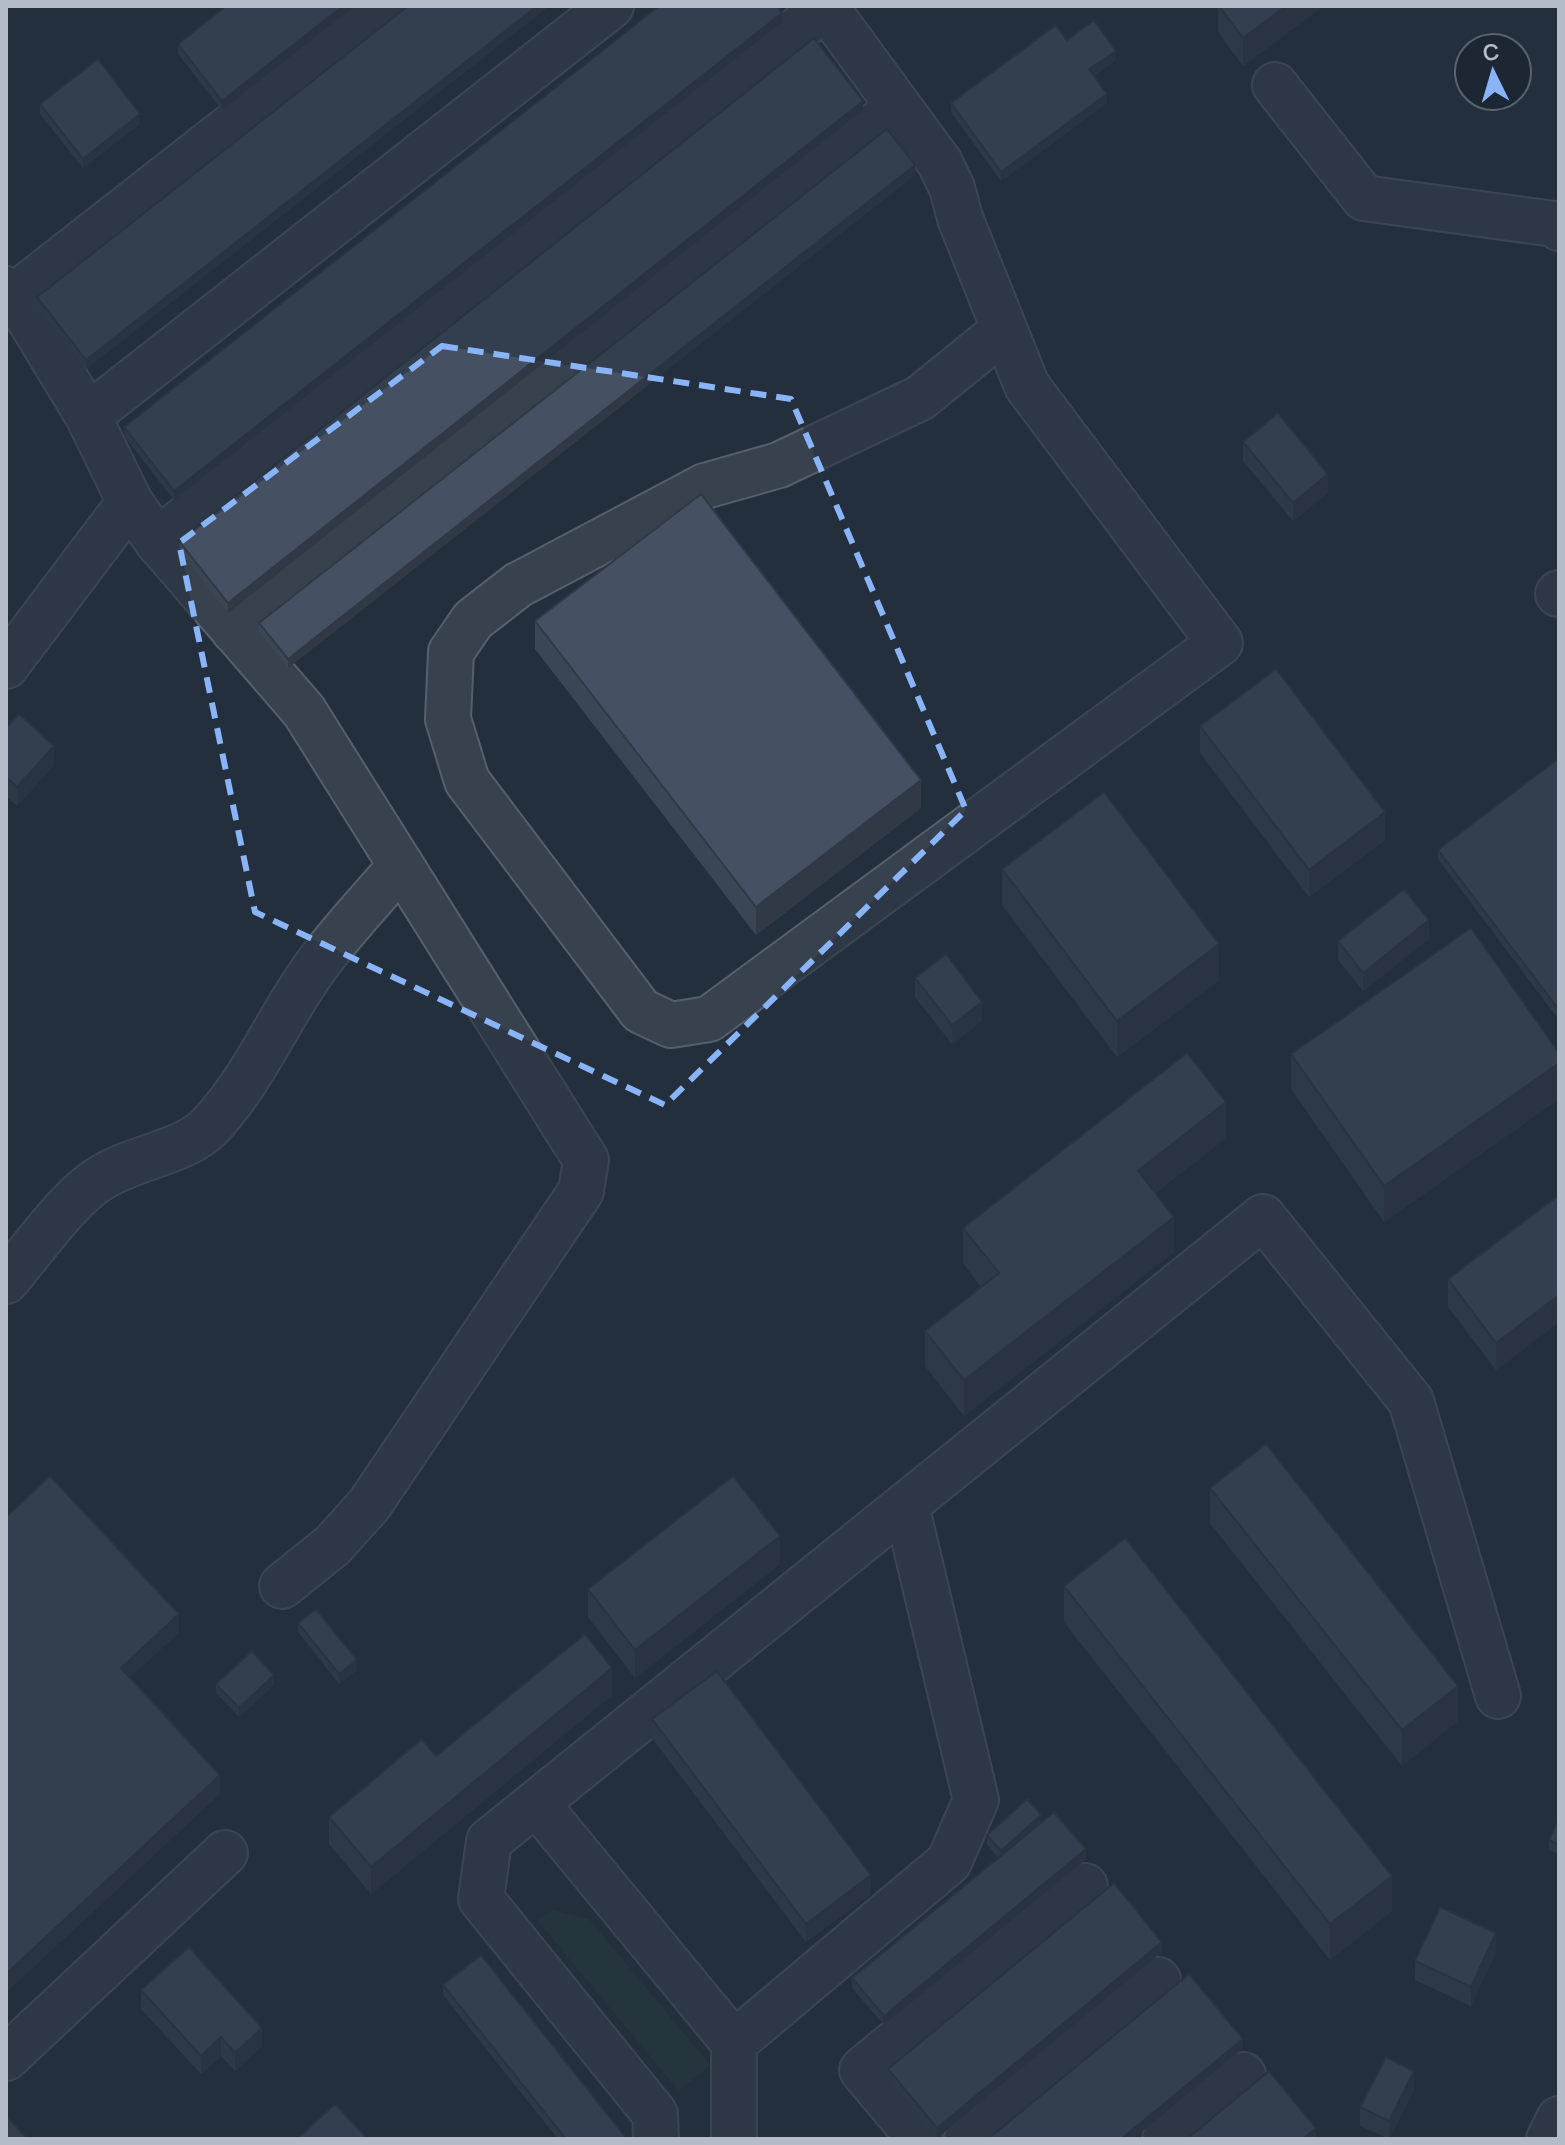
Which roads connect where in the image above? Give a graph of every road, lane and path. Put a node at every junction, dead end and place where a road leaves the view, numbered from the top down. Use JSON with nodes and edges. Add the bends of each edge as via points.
{"nodes":[{"id":1,"x":385,"y":6,"type":"edge"},
{"id":2,"x":611,"y":6,"type":"edge"},
{"id":3,"x":826,"y":6,"type":"edge"},
{"id":4,"x":1275,"y":85,"type":"dead end"},
{"id":5,"x":899,"y":107,"type":"junction"},
{"id":6,"x":1559,"y":228,"type":"edge"},
{"id":7,"x":9,"y":293,"type":"edge"},
{"id":8,"x":1004,"y":330,"type":"junction"},
{"id":9,"x":88,"y":416,"type":"junction"},
{"id":10,"x":130,"y":502,"type":"junction"},
{"id":11,"x":157,"y":541,"type":"junction"},
{"id":12,"x":234,"y":631,"type":"junction"},
{"id":13,"x":6,"y":666,"type":"edge"},
{"id":14,"x":401,"y":865,"type":"junction"},
{"id":15,"x":6,"y":1281,"type":"edge"},
{"id":16,"x":906,"y":1505,"type":"junction"},
{"id":17,"x":282,"y":1586,"type":"dead end"},
{"id":18,"x":1498,"y":1696,"type":"dead end"},
{"id":19,"x":536,"y":1803,"type":"junction"},
{"id":20,"x":225,"y":1853,"type":"dead end"},
{"id":21,"x":1085,"y":1886,"type":"dead end"},
{"id":22,"x":1158,"y":1980,"type":"dead end"},
{"id":23,"x":734,"y":2043,"type":"junction"},
{"id":24,"x":6,"y":2058,"type":"edge"},
{"id":25,"x":1243,"y":2075,"type":"dead end"},
{"id":26,"x":1559,"y":2119,"type":"edge"},
{"id":27,"x":656,"y":2139,"type":"edge"},
{"id":28,"x":734,"y":2139,"type":"edge"},
{"id":29,"x":920,"y":2139,"type":"edge"},
{"id":30,"x":967,"y":2139,"type":"edge"},
{"id":31,"x":1165,"y":2139,"type":"edge"},
{"id":32,"x":1549,"y":2139,"type":"edge"}],
"edges":[{"from":1,"to":7,"type":"lane"},
{"from":2,"to":9,"type":"lane"},
{"from":3,"to":5,"type":"lane"},
{"from":3,"to":11,"type":"lane"},
{"from":4,"to":6,"type":"lane","via":[[1364,198]]},
{"from":5,"to":8,"type":"lane","via":[[952,188]]},
{"from":5,"to":12,"type":"lane"},
{"from":7,"to":9,"type":"lane"},
{"from":8,"to":8,"type":"lane","via":[[920,398],[779,465],[705,486],[518,585],[473,620],[451,652],[448,719],[467,781],[641,1011],[671,1025],[709,1019],[1220,643],[1027,386]]},
{"from":9,"to":10,"type":"lane"},
{"from":10,"to":11,"type":"lane"},
{"from":10,"to":13,"type":"lane"},
{"from":11,"to":12,"type":"lane"},
{"from":12,"to":14,"type":"lane","via":[[304,711]]},
{"from":14,"to":15,"type":"lane","via":[[311,972],[209,1127],[184,1145],[98,1179]]},
{"from":14,"to":17,"type":"lane","via":[[586,1160],[581,1191],[369,1505],[333,1545]]},
{"from":16,"to":18,"type":"lane","via":[[1263,1217],[1411,1401]]},
{"from":16,"to":19,"type":"lane"},
{"from":16,"to":23,"type":"lane","via":[[976,1800],[949,1862]]},
{"from":19,"to":23,"type":"lane"},
{"from":19,"to":27,"type":"lane","via":[[489,1841],[481,1899],[655,2114]]},
{"from":20,"to":24,"type":"lane"},
{"from":21,"to":29,"type":"lane","via":[[862,2070]]},
{"from":22,"to":30,"type":"lane"},
{"from":23,"to":28,"type":"lane"},
{"from":25,"to":31,"type":"lane"},
{"from":26,"to":32,"type":"lane"}]}
